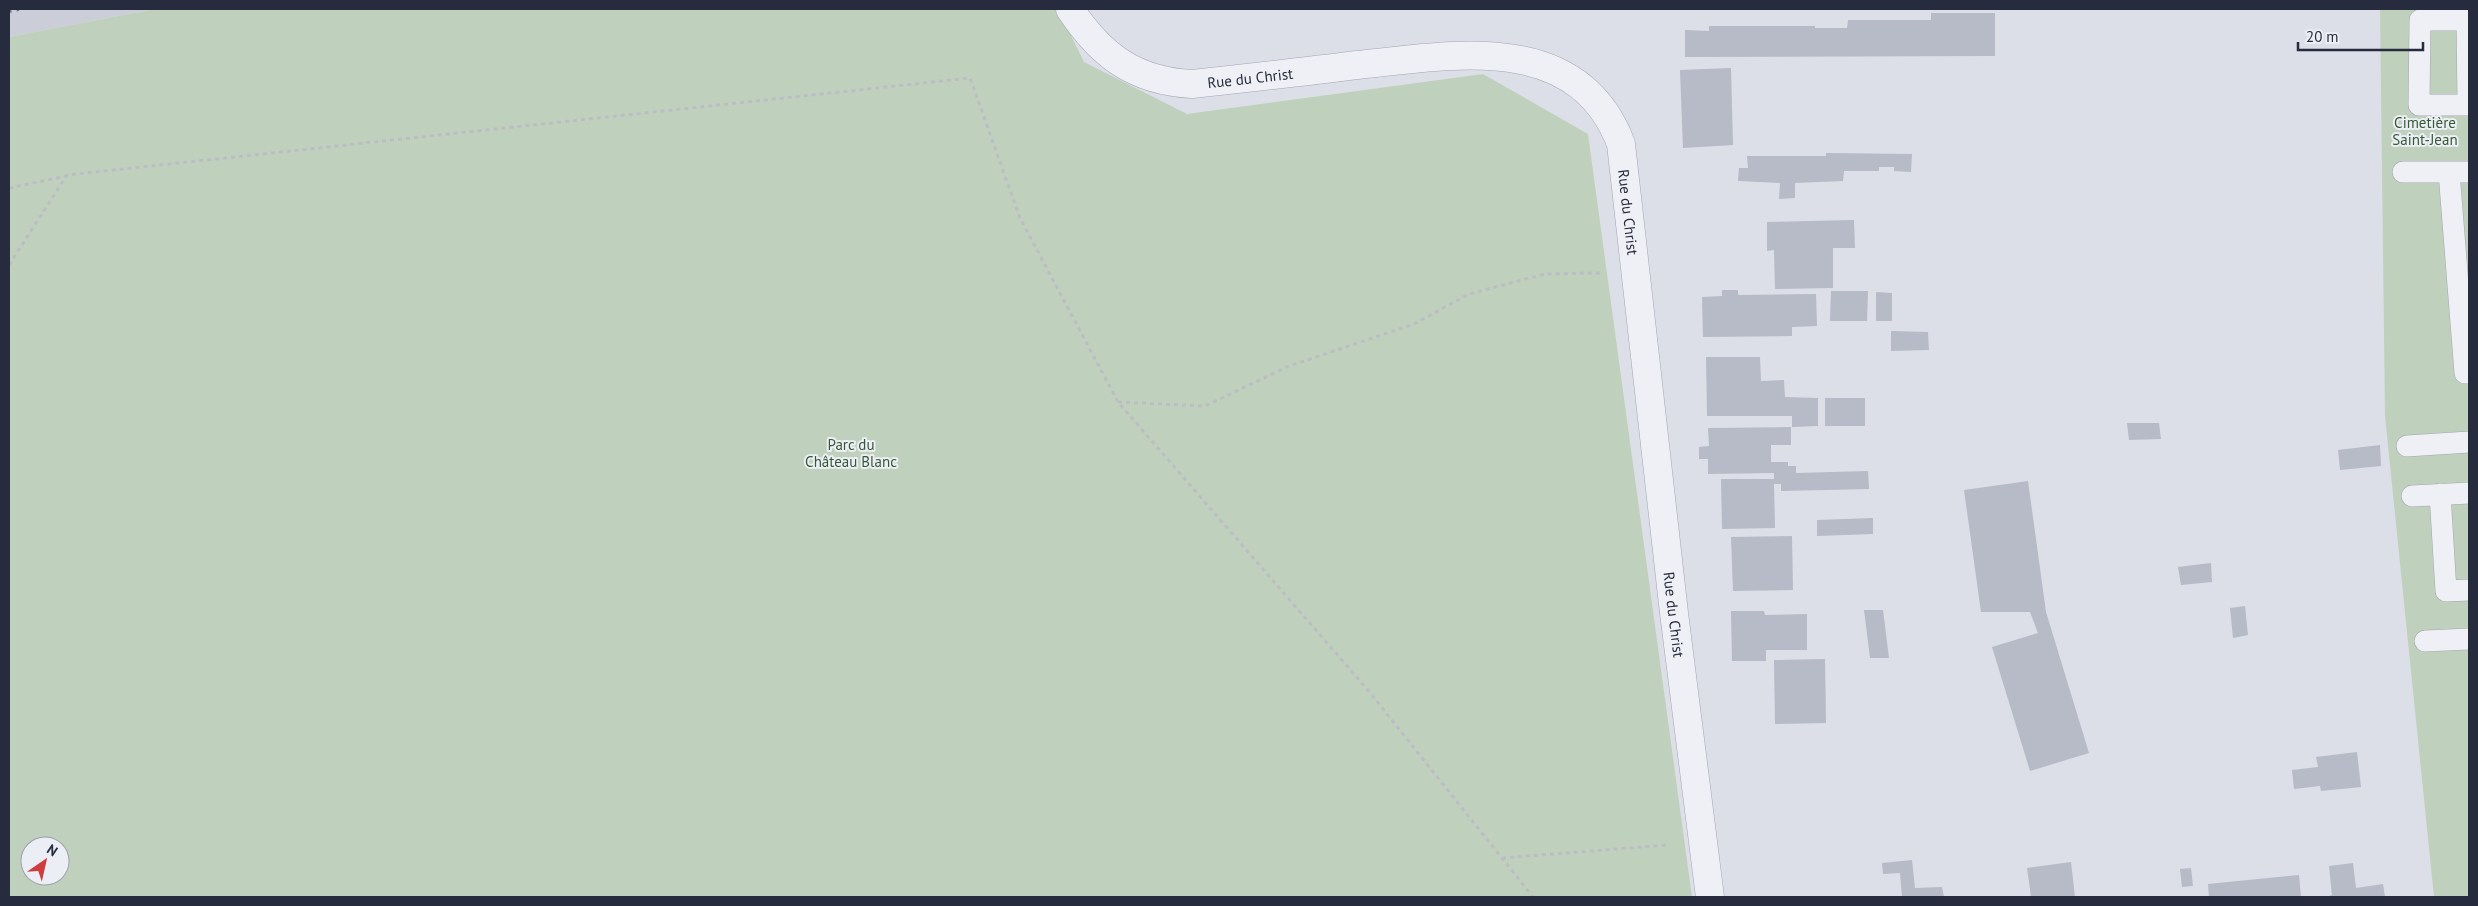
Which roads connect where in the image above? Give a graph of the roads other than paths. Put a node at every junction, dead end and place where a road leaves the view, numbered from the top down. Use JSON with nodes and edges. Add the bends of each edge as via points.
{"nodes":[{"id":1,"x":1070,"y":9,"type":"edge"},
{"id":2,"x":2468,"y":20,"type":"edge"},
{"id":3,"x":2469,"y":104,"type":"edge"},
{"id":4,"x":2403,"y":172,"type":"dead end"},
{"id":5,"x":2459,"y":172,"type":"edge"},
{"id":6,"x":2462,"y":245,"type":"edge"},
{"id":7,"x":2464,"y":292,"type":"edge"},
{"id":8,"x":2465,"y":332,"type":"edge"},
{"id":9,"x":2469,"y":372,"type":"edge"},
{"id":10,"x":2469,"y":442,"type":"edge"},
{"id":11,"x":2406,"y":446,"type":"dead end"},
{"id":12,"x":2469,"y":493,"type":"edge"},
{"id":13,"x":2440,"y":494,"type":"junction"},
{"id":14,"x":2412,"y":496,"type":"dead end"},
{"id":15,"x":2469,"y":590,"type":"edge"},
{"id":16,"x":2469,"y":639,"type":"edge"},
{"id":17,"x":2424,"y":641,"type":"dead end"},
{"id":18,"x":1710,"y":897,"type":"edge"}],
"edges":[{"from":1,"to":18,"type":"street","name":"Rue du Christ","via":[[1097,44],[1116,61],[1132,70],[1172,83],[1192,84],[1428,57],[1507,56],[1535,62],[1562,74],[1585,90],[1614,125],[1621,144]]},
{"from":2,"to":3,"type":"lane"},
{"from":2,"to":3,"type":"lane","via":[[2420,20],[2419,105]]},
{"from":4,"to":5,"type":"lane"},
{"from":5,"to":6,"type":"lane"},
{"from":6,"to":7,"type":"lane"},
{"from":7,"to":8,"type":"lane"},
{"from":8,"to":9,"type":"lane","via":[[2465,373]]},
{"from":10,"to":11,"type":"lane"},
{"from":12,"to":13,"type":"lane"},
{"from":13,"to":14,"type":"lane"},
{"from":13,"to":15,"type":"lane","via":[[2446,592]]},
{"from":16,"to":17,"type":"lane"}]}
